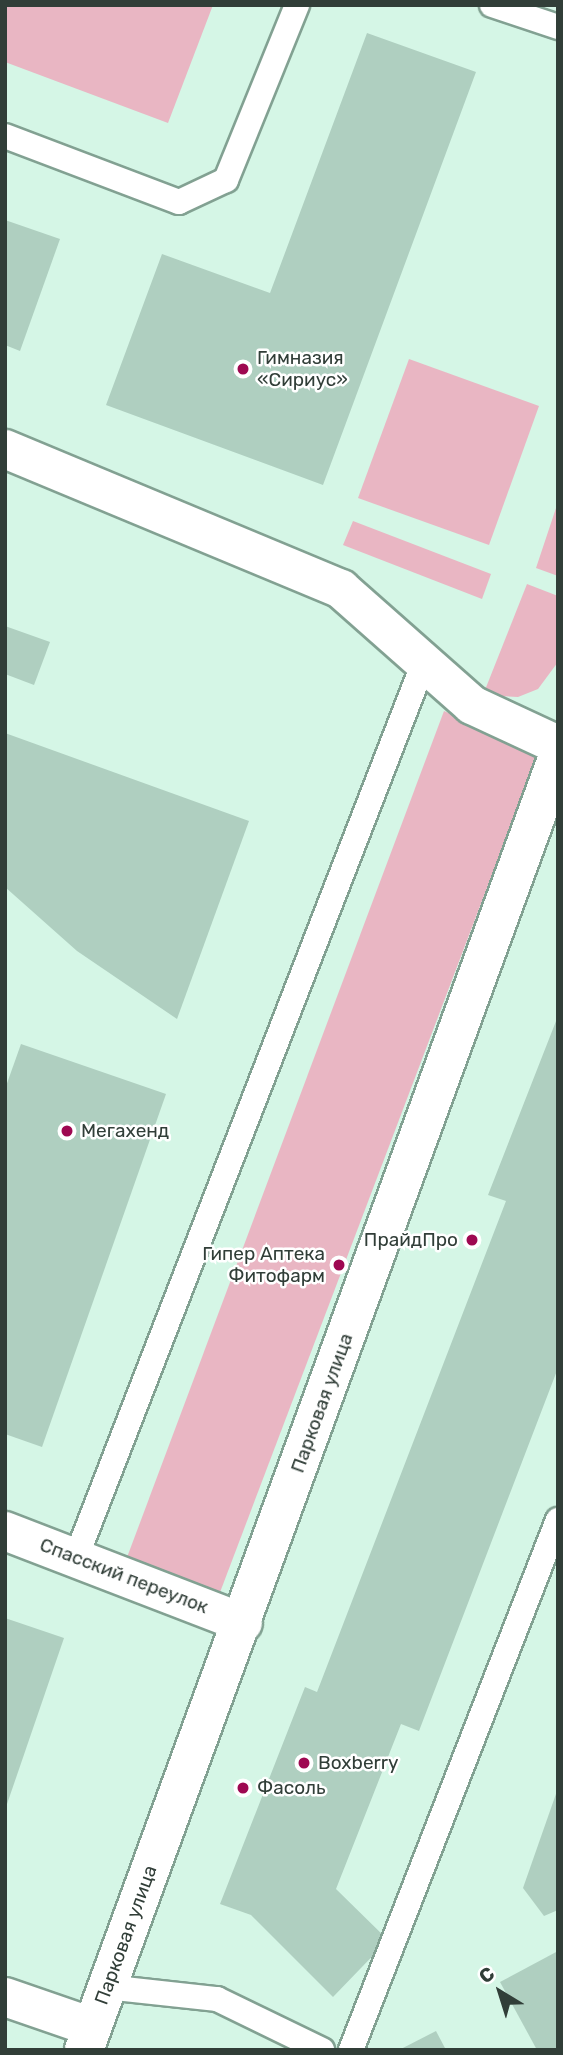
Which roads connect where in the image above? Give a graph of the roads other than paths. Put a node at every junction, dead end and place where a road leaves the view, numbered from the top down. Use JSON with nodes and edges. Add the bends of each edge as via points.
{"nodes":[{"id":1,"x":297,"y":5,"type":"edge"},
{"id":2,"x":492,"y":5,"type":"edge"},
{"id":3,"x":558,"y":27,"type":"edge"},
{"id":4,"x":5,"y":136,"type":"edge"},
{"id":5,"x":5,"y":449,"type":"edge"},
{"id":6,"x":423,"y":665,"type":"junction"},
{"id":7,"x":558,"y":745,"type":"edge"},
{"id":8,"x":558,"y":755,"type":"edge"},
{"id":9,"x":558,"y":1520,"type":"edge"},
{"id":10,"x":5,"y":1531,"type":"edge"},
{"id":11,"x":77,"y":1555,"type":"junction"},
{"id":12,"x":243,"y":1623,"type":"junction"},
{"id":13,"x":106,"y":1987,"type":"junction"},
{"id":14,"x":5,"y":1997,"type":"edge"},
{"id":15,"x":88,"y":2038,"type":"edge"},
{"id":16,"x":322,"y":2050,"type":"edge"},
{"id":17,"x":351,"y":2050,"type":"edge"}],
"edges":[{"from":1,"to":4,"type":"lane","via":[[226,180],[179,202]]},
{"from":2,"to":3,"type":"lane"},
{"from":5,"to":6,"type":"street","via":[[341,589]]},
{"from":6,"to":7,"type":"street","via":[[472,705]]},
{"from":6,"to":11,"type":"lane"},
{"from":8,"to":12,"type":"street","name":"Парковая улица"},
{"from":9,"to":17,"type":"lane"},
{"from":10,"to":11,"type":"street","name":"Спасский переулок"},
{"from":11,"to":12,"type":"street","name":"Спасский переулок"},
{"from":12,"to":13,"type":"street","name":"Парковая улица"},
{"from":13,"to":15,"type":"street","name":"Парковая улица"},
{"from":13,"to":16,"type":"lane","via":[[217,1999]]},
{"from":14,"to":15,"type":"street"}]}
